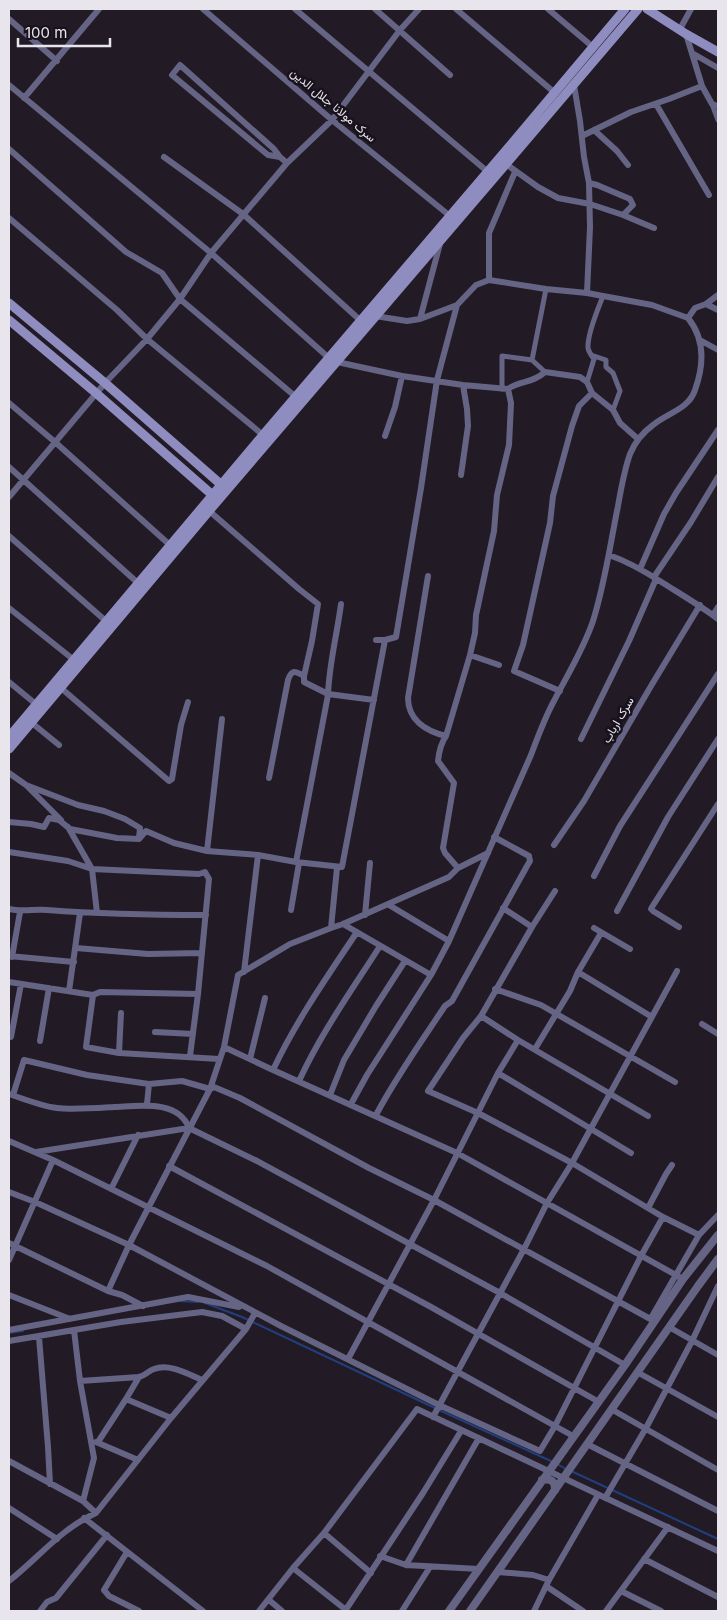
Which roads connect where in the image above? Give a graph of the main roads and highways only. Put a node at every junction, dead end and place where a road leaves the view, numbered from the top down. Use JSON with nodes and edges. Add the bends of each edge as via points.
{"nodes":[{"id":1,"x":624,"y":9,"type":"edge"},
{"id":2,"x":638,"y":9,"type":"edge"},
{"id":3,"x":647,"y":9,"type":"edge"},
{"id":4,"x":718,"y":52,"type":"edge"},
{"id":5,"x":439,"y":237,"type":"junction"},
{"id":6,"x":9,"y":303,"type":"edge"},
{"id":7,"x":9,"y":320,"type":"edge"},
{"id":8,"x":333,"y":360,"type":"junction"},
{"id":9,"x":224,"y":487,"type":"junction"},
{"id":10,"x":215,"y":498,"type":"junction"},
{"id":11,"x":206,"y":509,"type":"junction"},
{"id":12,"x":9,"y":737,"type":"edge"},
{"id":13,"x":9,"y":749,"type":"edge"}],
"edges":[{"from":1,"to":5,"type":"main road","via":[[450,216]]},
{"from":2,"to":5,"type":"main road"},
{"from":3,"to":4,"type":"main road"},
{"from":5,"to":8,"type":"main road","via":[[375,316]]},
{"from":5,"to":8,"type":"main road","via":[[361,321]]},
{"from":6,"to":9,"type":"main road"},
{"from":7,"to":10,"type":"main road"},
{"from":8,"to":9,"type":"main road"},
{"from":8,"to":9,"type":"main road","via":[[263,435]]},
{"from":9,"to":10,"type":"main road"},
{"from":10,"to":11,"type":"main road"},
{"from":11,"to":12,"type":"main road"},
{"from":11,"to":13,"type":"main road"}]}
